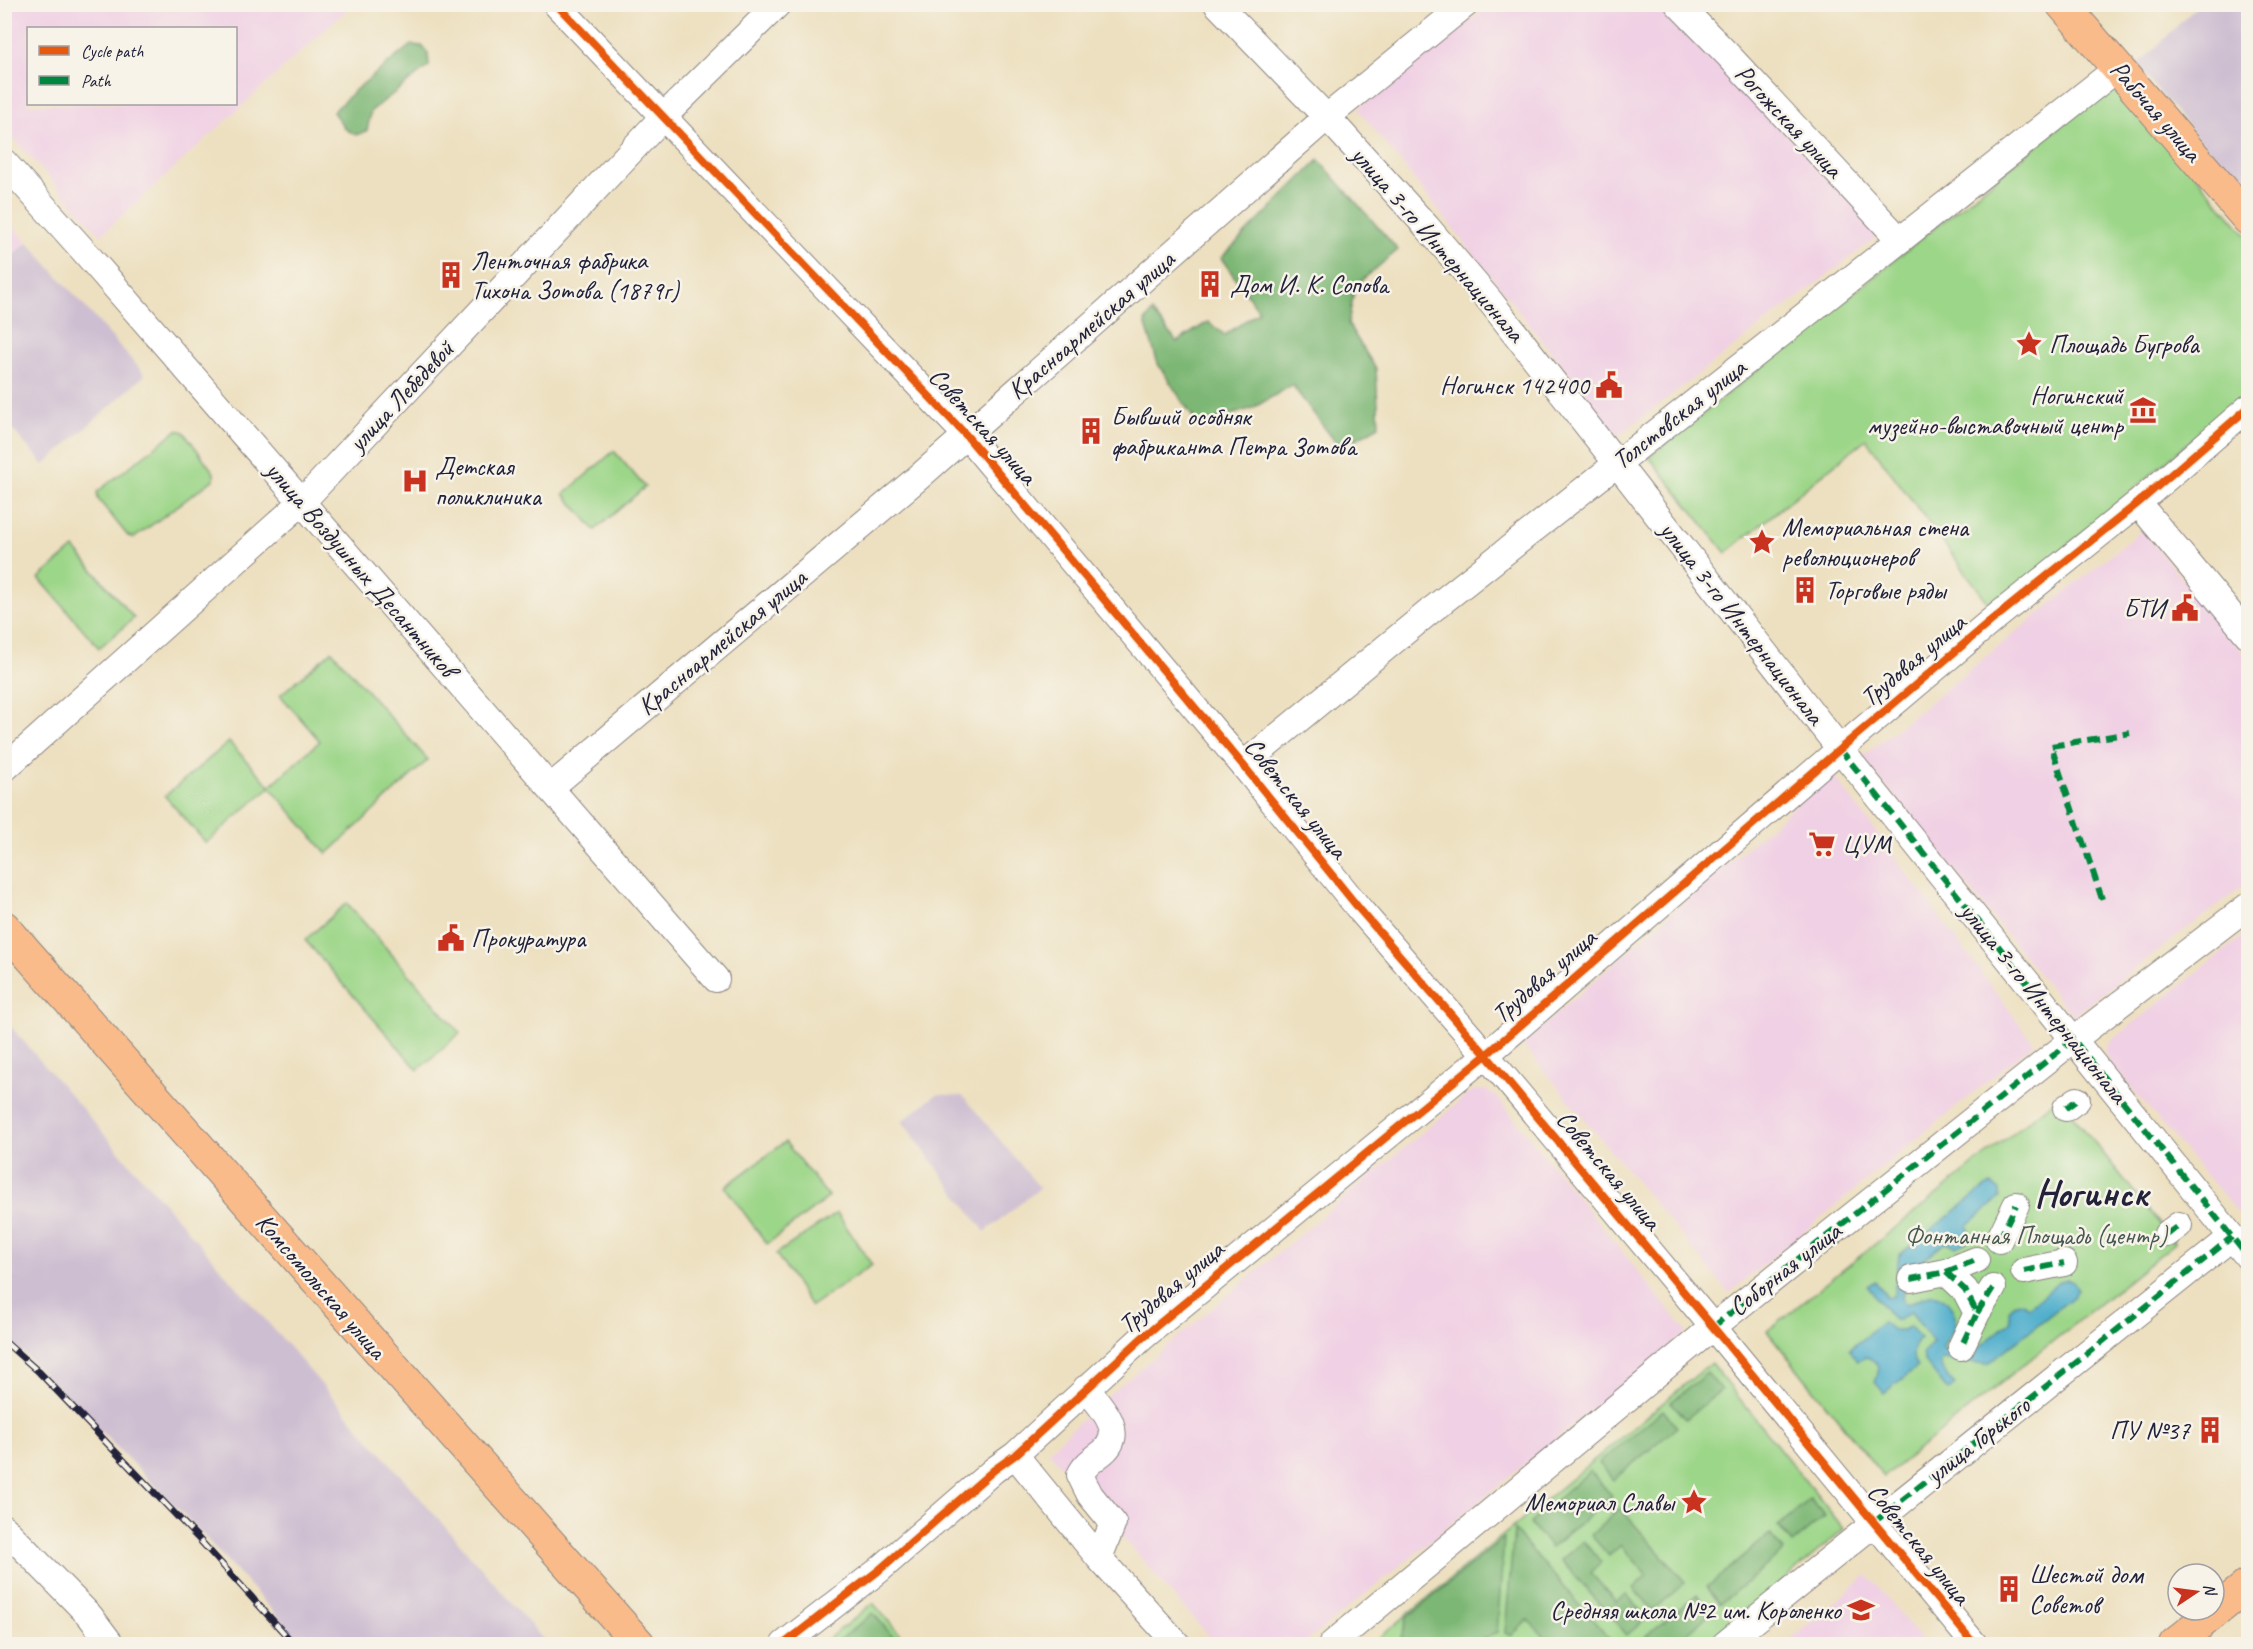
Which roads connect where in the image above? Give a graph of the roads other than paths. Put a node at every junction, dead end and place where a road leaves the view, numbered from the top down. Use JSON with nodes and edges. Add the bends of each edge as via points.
{"nodes":[{"id":1,"x":556,"y":4,"type":"edge"},
{"id":2,"x":778,"y":4,"type":"edge"},
{"id":3,"x":1217,"y":4,"type":"edge"},
{"id":4,"x":1466,"y":4,"type":"edge"},
{"id":5,"x":1677,"y":4,"type":"edge"},
{"id":6,"x":2062,"y":4,"type":"edge"},
{"id":7,"x":2118,"y":68,"type":"junction"},
{"id":8,"x":663,"y":117,"type":"junction"},
{"id":9,"x":1327,"y":117,"type":"junction"},
{"id":10,"x":4,"y":162,"type":"edge"},
{"id":11,"x":2248,"y":219,"type":"edge"},
{"id":12,"x":1899,"y":239,"type":"junction"},
{"id":13,"x":2248,"y":408,"type":"edge"},
{"id":14,"x":966,"y":435,"type":"junction"},
{"id":15,"x":1617,"y":463,"type":"junction"},
{"id":16,"x":302,"y":502,"type":"junction"},
{"id":17,"x":2138,"y":503,"type":"junction"},
{"id":18,"x":2248,"y":635,"type":"edge"},
{"id":19,"x":1840,"y":749,"type":"junction"},
{"id":20,"x":1243,"y":765,"type":"junction"},
{"id":21,"x":4,"y":769,"type":"edge"},
{"id":22,"x":551,"y":787,"type":"junction"},
{"id":23,"x":2248,"y":906,"type":"edge"},
{"id":24,"x":4,"y":927,"type":"edge"},
{"id":25,"x":716,"y":978,"type":"dead end"},
{"id":26,"x":2074,"y":1040,"type":"junction"},
{"id":27,"x":1486,"y":1055,"type":"junction"},
{"id":28,"x":2016,"y":1205,"type":"dead end"},
{"id":29,"x":2232,"y":1237,"type":"junction"},
{"id":30,"x":1999,"y":1240,"type":"dead end"},
{"id":31,"x":2248,"y":1257,"type":"edge"},
{"id":32,"x":1976,"y":1260,"type":"dead end"},
{"id":33,"x":2064,"y":1263,"type":"dead end"},
{"id":34,"x":2024,"y":1271,"type":"dead end"},
{"id":35,"x":1946,"y":1272,"type":"junction"},
{"id":36,"x":1911,"y":1279,"type":"dead end"},
{"id":37,"x":1994,"y":1288,"type":"dead end"},
{"id":38,"x":1977,"y":1313,"type":"junction"},
{"id":39,"x":1713,"y":1327,"type":"junction"},
{"id":40,"x":1961,"y":1347,"type":"dead end"},
{"id":41,"x":1086,"y":1388,"type":"junction"},
{"id":42,"x":1015,"y":1455,"type":"junction"},
{"id":43,"x":1873,"y":1523,"type":"junction"},
{"id":44,"x":4,"y":1528,"type":"edge"},
{"id":45,"x":1099,"y":1558,"type":"junction"},
{"id":46,"x":2248,"y":1585,"type":"edge"},
{"id":47,"x":111,"y":1644,"type":"edge"},
{"id":48,"x":639,"y":1644,"type":"edge"},
{"id":49,"x":784,"y":1644,"type":"edge"},
{"id":50,"x":1177,"y":1644,"type":"edge"},
{"id":51,"x":1332,"y":1644,"type":"edge"},
{"id":52,"x":1725,"y":1644,"type":"edge"},
{"id":53,"x":1974,"y":1644,"type":"edge"},
{"id":54,"x":2175,"y":1644,"type":"edge"}],
"edges":[{"from":1,"to":8,"type":"street","name":"Советская улица"},
{"from":2,"to":8,"type":"street","name":"улица Лебедевой"},
{"from":3,"to":9,"type":"street","name":"улица 3-го Интернационала"},
{"from":4,"to":9,"type":"street","name":"Красноармейская улица"},
{"from":5,"to":12,"type":"street","name":"Рогожская улица"},
{"from":6,"to":7,"type":"main road","name":"Рабочая улица"},
{"from":7,"to":11,"type":"main road","name":"Рабочая улица"},
{"from":7,"to":12,"type":"street","name":"Толстовская улица"},
{"from":8,"to":14,"type":"street","name":"Советская улица"},
{"from":8,"to":16,"type":"street","name":"улица Лебедевой"},
{"from":9,"to":14,"type":"street","name":"Красноармейская улица"},
{"from":9,"to":15,"type":"street","name":"улица 3-го Интернационала","via":[[1490,301]]},
{"from":10,"to":16,"type":"street","name":"улица Воздушных Десантников"},
{"from":12,"to":15,"type":"street","name":"Толстовская улица"},
{"from":13,"to":17,"type":"street","name":"Трудовая улица"},
{"from":14,"to":20,"type":"street","name":"Советская улица"},
{"from":14,"to":22,"type":"street","name":"Красноармейская улица"},
{"from":15,"to":19,"type":"street","name":"улица 3-го Интернационала"},
{"from":15,"to":20,"type":"street","name":"Толстовская улица"},
{"from":16,"to":21,"type":"street","name":"улица Лебедевой"},
{"from":16,"to":22,"type":"street","name":"улица Воздушных Десантников"},
{"from":17,"to":18,"type":"street"},
{"from":17,"to":19,"type":"street","name":"Трудовая улица"},
{"from":19,"to":26,"type":"street","name":"улица 3-го Интернационала"},
{"from":19,"to":27,"type":"street","name":"Трудовая улица"},
{"from":20,"to":27,"type":"street","name":"Советская улица","via":[[1361,911]]},
{"from":22,"to":25,"type":"street","name":"улица Воздушных Десантников"},
{"from":23,"to":26,"type":"street","name":"Соборная улица"},
{"from":24,"to":48,"type":"main road","name":"Комсомольская улица"},
{"from":26,"to":29,"type":"street","name":"улица 3-го Интернационала"},
{"from":26,"to":39,"type":"street","name":"Соборная улица"},
{"from":27,"to":39,"type":"street","name":"Советская улица"},
{"from":27,"to":41,"type":"street","name":"Трудовая улица"},
{"from":28,"to":30,"type":"street"},
{"from":29,"to":31,"type":"street","name":"улица 3-го Интернационала"},
{"from":29,"to":43,"type":"street","name":"улица Горького"},
{"from":32,"to":35,"type":"street"},
{"from":33,"to":34,"type":"street"},
{"from":35,"to":36,"type":"street"},
{"from":35,"to":38,"type":"street","via":[[1965,1290]]},
{"from":37,"to":38,"type":"street"},
{"from":38,"to":40,"type":"street"},
{"from":39,"to":43,"type":"street","name":"Советская улица"},
{"from":39,"to":51,"type":"street","name":"Соборная улица"},
{"from":41,"to":42,"type":"street","name":"Трудовая улица"},
{"from":41,"to":45,"type":"street","via":[[1114,1432],[1105,1450],[1080,1475],[1090,1495],[1113,1523]]},
{"from":42,"to":45,"type":"street"},
{"from":42,"to":49,"type":"street","name":"Трудовая улица","via":[[878,1571]]},
{"from":43,"to":52,"type":"street","name":"улица Горького"},
{"from":43,"to":53,"type":"street","name":"Советская улица"},
{"from":44,"to":47,"type":"street","via":[[90,1616]]},
{"from":45,"to":50,"type":"street"},
{"from":46,"to":54,"type":"main road"}]}
